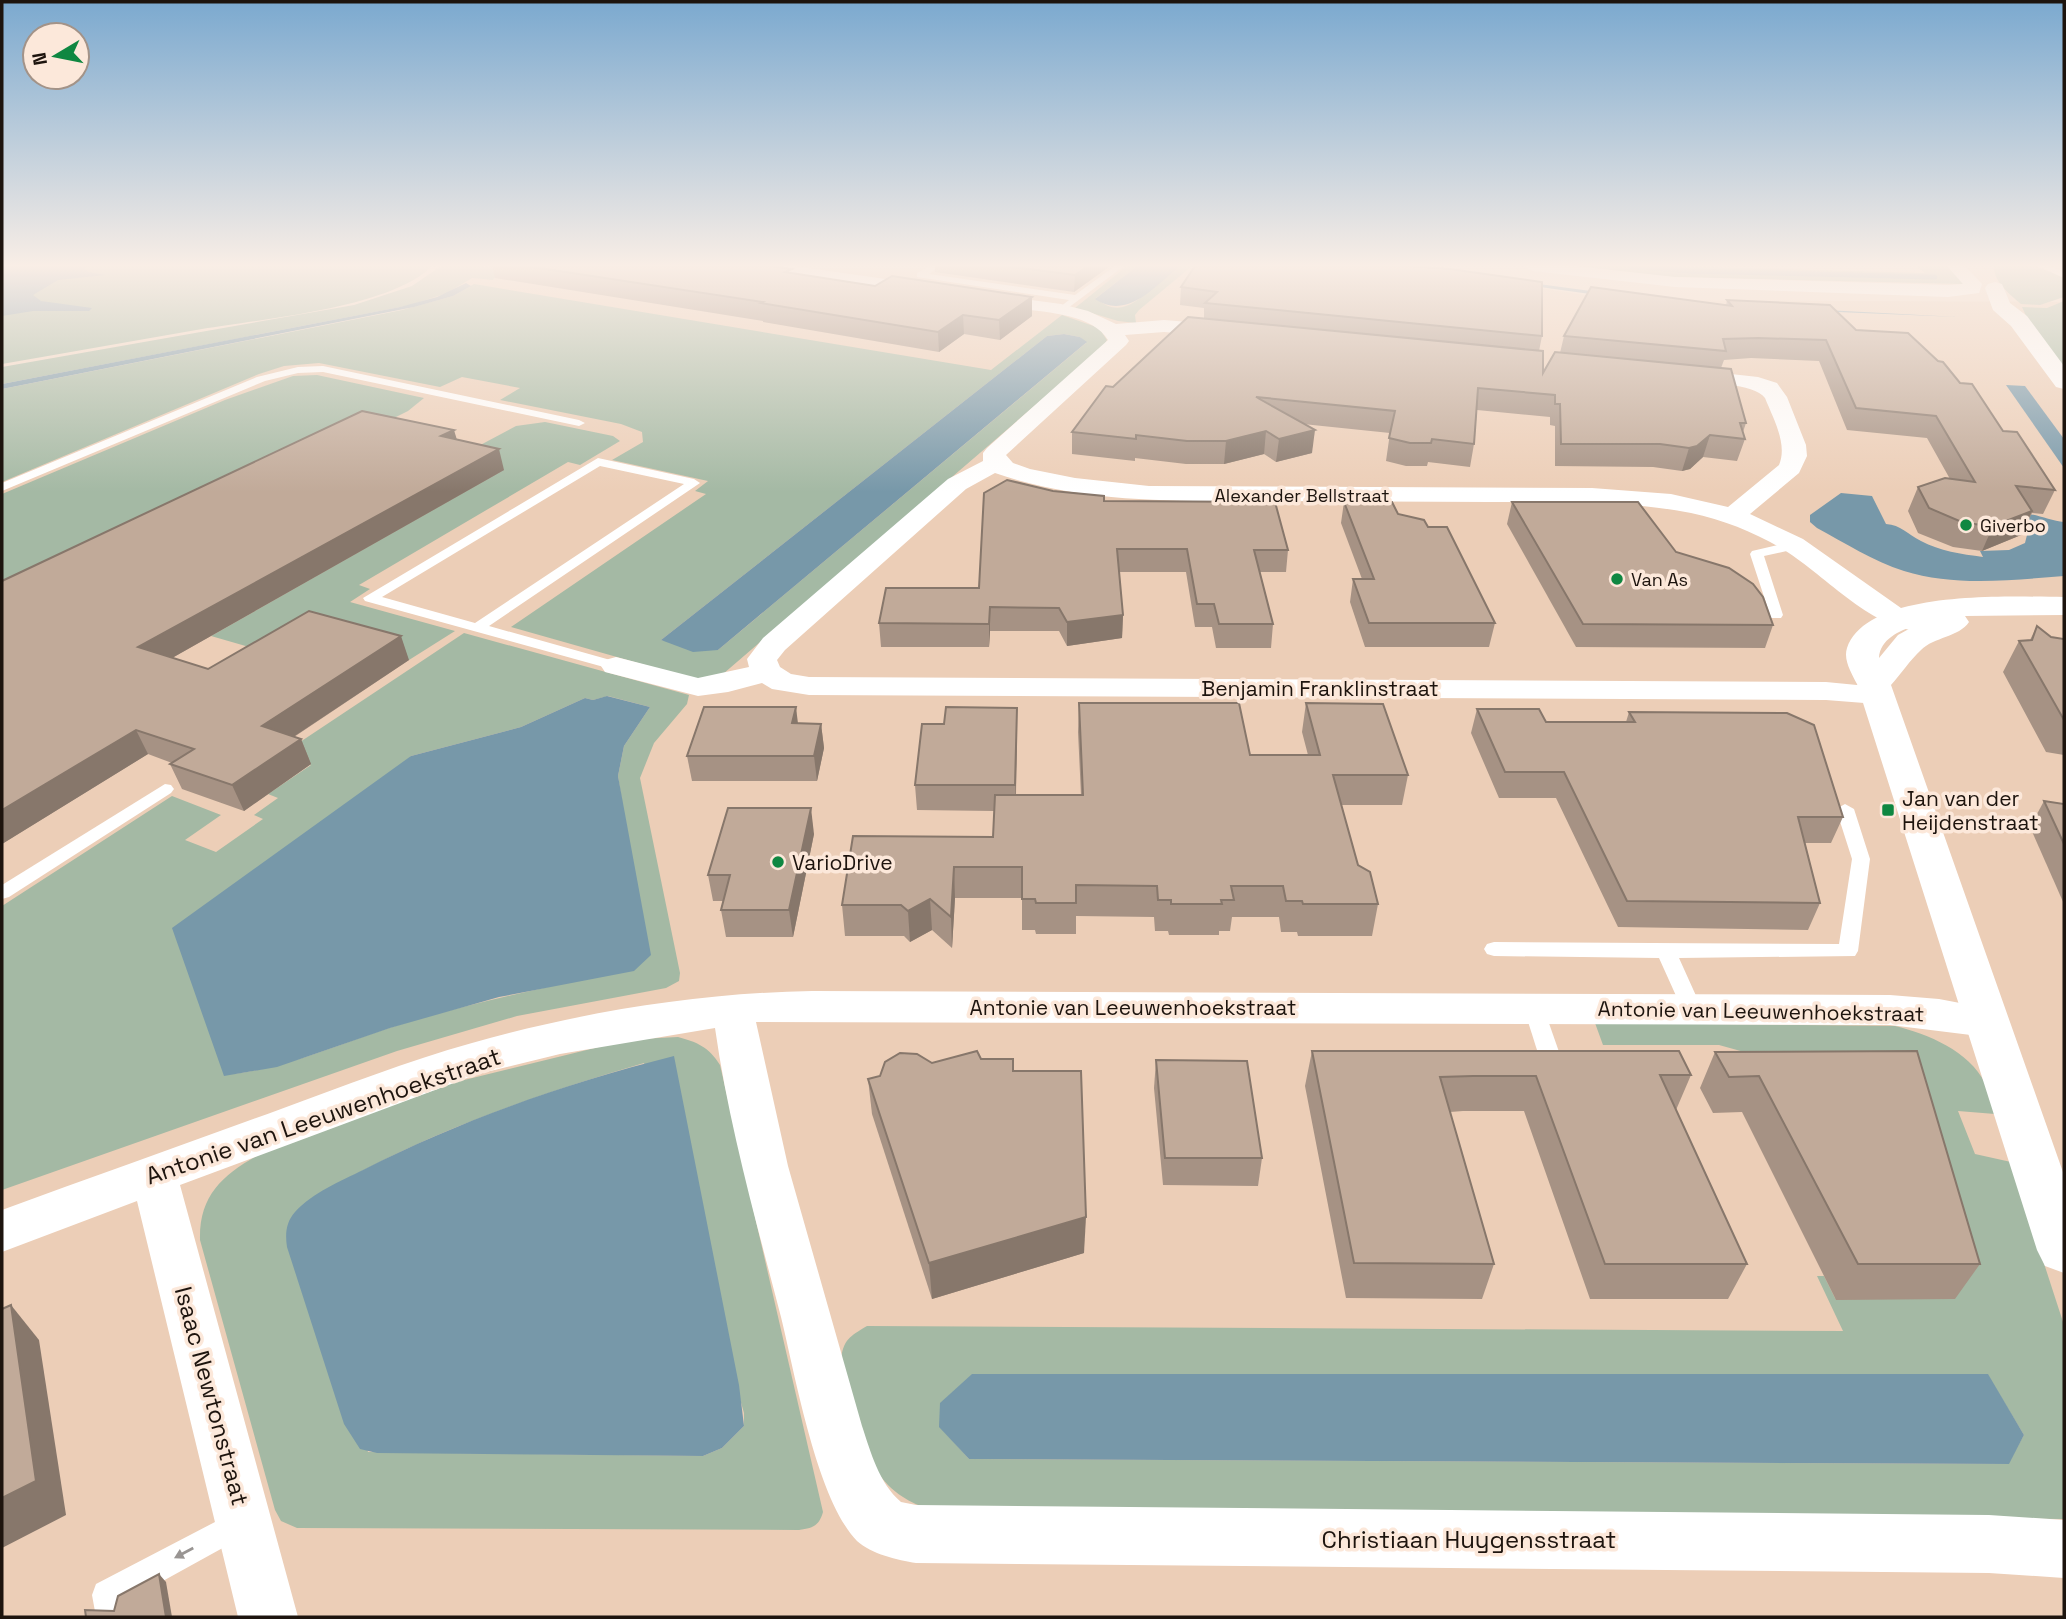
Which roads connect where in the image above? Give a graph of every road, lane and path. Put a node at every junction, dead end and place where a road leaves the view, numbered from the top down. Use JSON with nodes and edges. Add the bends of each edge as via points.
{"nodes":[{"id":1,"x":1118,"y":342,"type":"edge"},
{"id":2,"x":2034,"y":342,"type":"edge"},
{"id":3,"x":1660,"y":373,"type":"edge"},
{"id":4,"x":2064,"y":382,"type":"edge"},
{"id":5,"x":579,"y":423,"type":"dead end"},
{"id":6,"x":998,"y":464,"type":"junction"},
{"id":7,"x":2,"y":487,"type":"edge"},
{"id":8,"x":1732,"y":517,"type":"junction"},
{"id":9,"x":1795,"y":545,"type":"junction"},
{"id":10,"x":2064,"y":606,"type":"edge"},
{"id":11,"x":2064,"y":614,"type":"edge"},
{"id":12,"x":1776,"y":615,"type":"dead end"},
{"id":13,"x":1944,"y":616,"type":"junction"},
{"id":14,"x":1901,"y":618,"type":"junction"},
{"id":15,"x":477,"y":628,"type":"junction"},
{"id":16,"x":617,"y":666,"type":"joint"},
{"id":17,"x":766,"y":671,"type":"junction"},
{"id":18,"x":1875,"y":690,"type":"junction"},
{"id":19,"x":165,"y":789,"type":"dead end"},
{"id":20,"x":1845,"y":809,"type":"dead end"},
{"id":21,"x":2,"y":894,"type":"edge"},
{"id":22,"x":1494,"y":949,"type":"dead end"},
{"id":23,"x":1666,"y":951,"type":"junction"},
{"id":24,"x":1534,"y":1009,"type":"junction"},
{"id":25,"x":1692,"y":1009,"type":"junction"},
{"id":26,"x":733,"y":1010,"type":"junction"},
{"id":27,"x":1987,"y":1022,"type":"junction"},
{"id":28,"x":1554,"y":1069,"type":"edge"},
{"id":29,"x":154,"y":1175,"type":"junction"},
{"id":30,"x":2,"y":1231,"type":"edge"},
{"id":31,"x":2064,"y":1250,"type":"edge"},
{"id":32,"x":244,"y":1521,"type":"junction"},
{"id":33,"x":2064,"y":1549,"type":"edge"},
{"id":34,"x":108,"y":1610,"type":"edge"},
{"id":35,"x":268,"y":1617,"type":"edge"}],
"edges":[{"from":1,"to":6,"type":"street","via":[[997,451]]},
{"from":2,"to":4,"type":"street"},
{"from":3,"to":8,"type":"street","via":[[1750,382],[1775,394],[1794,445],[1794,462]]},
{"from":5,"to":7,"type":"lane","via":[[323,369],[298,370],[249,384]]},
{"from":6,"to":8,"type":"street","name":"Alexander Bellstraat","via":[[1064,483],[1149,493],[1610,496],[1679,504]]},
{"from":6,"to":17,"type":"street","via":[[957,484],[774,644],[762,659]]},
{"from":8,"to":9,"type":"street","name":"Alexander Bellstraat"},
{"from":9,"to":12,"type":"lane","via":[[1757,554]]},
{"from":9,"to":13,"type":"street","name":"Alexander Bellstraat"},
{"from":9,"to":14,"type":"street","name":"Alexander Bellstraat"},
{"from":10,"to":13,"type":"street"},
{"from":11,"to":13,"type":"street"},
{"from":13,"to":14,"type":"street"},
{"from":13,"to":18,"type":"street","via":[[1910,642]]},
{"from":14,"to":18,"type":"street","via":[[1875,633],[1863,648],[1863,663]]},
{"from":15,"to":15,"type":"lane","via":[[370,598],[597,462],[694,483]]},
{"from":15,"to":16,"type":"lane"},
{"from":16,"to":17,"type":"street","via":[[698,687]]},
{"from":17,"to":18,"type":"street","name":"Benjamin Franklinstraat","via":[[783,682],[808,686]]},
{"from":18,"to":27,"type":"street"},
{"from":19,"to":21,"type":"lane"},
{"from":20,"to":23,"type":"lane","via":[[1861,859],[1848,951]]},
{"from":22,"to":23,"type":"lane"},
{"from":23,"to":25,"type":"lane"},
{"from":24,"to":25,"type":"street","name":"Antonie van Leeuwenhoekstraat"},
{"from":24,"to":26,"type":"street","name":"Antonie van Leeuwenhoekstraat","via":[[812,1006]]},
{"from":24,"to":28,"type":"lane"},
{"from":25,"to":27,"type":"street","name":"Antonie van Leeuwenhoekstraat","via":[[1890,1010]]},
{"from":26,"to":29,"type":"street","name":"Antonie van Leeuwenhoekstraat","via":[[624,1025],[473,1059]]},
{"from":26,"to":33,"type":"street","name":"Christiaan Huygensstraat","via":[[747,1096],[828,1400],[863,1500],[877,1520],[897,1531],[1989,1544]]},
{"from":27,"to":31,"type":"street"},
{"from":29,"to":30,"type":"street","name":"Antonie van Leeuwenhoekstraat"},
{"from":29,"to":32,"type":"street","name":"Isaac Newtonstraat"},
{"from":32,"to":34,"type":"lane","one_way":true,"via":[[149,1580],[107,1595]]},
{"from":32,"to":35,"type":"street","name":"Isaac Newtonstraat"}]}
